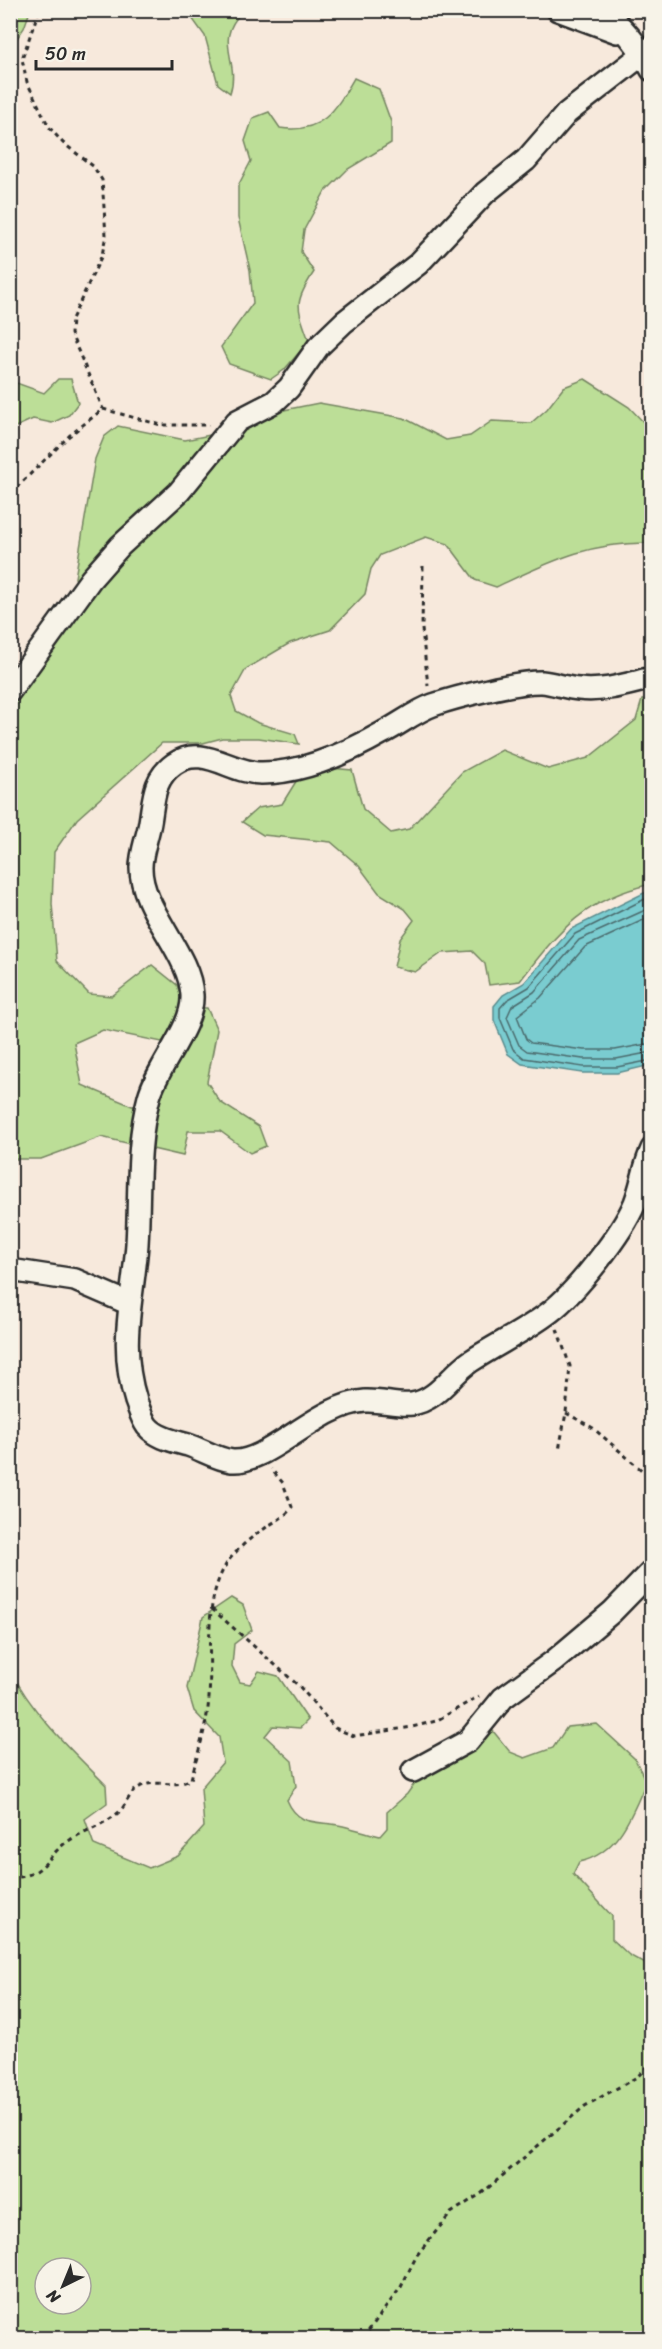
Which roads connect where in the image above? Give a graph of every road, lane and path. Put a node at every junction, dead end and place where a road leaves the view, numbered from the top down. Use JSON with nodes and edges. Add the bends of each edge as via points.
{"nodes":[{"id":1,"x":39,"y":10,"type":"edge"},
{"id":2,"x":558,"y":10,"type":"edge"},
{"id":3,"x":599,"y":10,"type":"edge"},
{"id":4,"x":627,"y":36,"type":"junction"},
{"id":5,"x":649,"y":57,"type":"edge"},
{"id":6,"x":103,"y":409,"type":"junction"},
{"id":7,"x":237,"y":421,"type":"junction"},
{"id":8,"x":10,"y":494,"type":"edge"},
{"id":9,"x":423,"y":566,"type":"dead end"},
{"id":10,"x":651,"y":678,"type":"edge"},
{"id":11,"x":10,"y":691,"type":"edge"},
{"id":12,"x":431,"y":705,"type":"junction"},
{"id":13,"x":651,"y":1149,"type":"edge"},
{"id":14,"x":10,"y":1270,"type":"edge"},
{"id":15,"x":128,"y":1303,"type":"junction"},
{"id":16,"x":553,"y":1309,"type":"junction"},
{"id":17,"x":566,"y":1413,"type":"junction"},
{"id":18,"x":559,"y":1450,"type":"dead end"},
{"id":19,"x":259,"y":1455,"type":"junction"},
{"id":20,"x":651,"y":1479,"type":"edge"},
{"id":21,"x":651,"y":1571,"type":"edge"},
{"id":22,"x":212,"y":1609,"type":"junction"},
{"id":23,"x":485,"y":1692,"type":"dead end"},
{"id":24,"x":413,"y":1771,"type":"dead end"},
{"id":25,"x":10,"y":1878,"type":"edge"},
{"id":26,"x":651,"y":2062,"type":"edge"},
{"id":27,"x":363,"y":2338,"type":"edge"},
{"id":28,"x":399,"y":2338,"type":"edge"},
{"id":29,"x":486,"y":2338,"type":"edge"}],
"edges":[{"from":1,"to":6,"type":"path","via":[[22,59],[27,82],[63,144],[93,166],[102,180],[106,235],[102,255],[72,319],[71,334]]},
{"from":2,"to":4,"type":"street"},
{"from":3,"to":4,"type":"street"},
{"from":4,"to":5,"type":"street"},
{"from":5,"to":7,"type":"street","via":[[601,84],[567,113],[526,160],[484,193],[418,264],[318,347],[289,388],[274,402]]},
{"from":6,"to":7,"type":"path","via":[[161,425],[194,427]]},
{"from":6,"to":8,"type":"path","via":[[69,436]]},
{"from":7,"to":11,"type":"street","via":[[179,492],[120,546],[91,579]]},
{"from":9,"to":12,"type":"path","via":[[422,629]]},
{"from":10,"to":12,"type":"street","via":[[604,690],[541,682]]},
{"from":12,"to":15,"type":"street","via":[[360,744],[291,769],[260,774],[194,755],[175,763],[156,781],[141,867],[160,923],[187,970],[192,1012],[150,1092],[140,1135],[137,1248]]},
{"from":13,"to":16,"type":"street","via":[[636,1201],[626,1220],[604,1252]]},
{"from":14,"to":15,"type":"street","via":[[75,1280]]},
{"from":15,"to":19,"type":"street","via":[[129,1379],[149,1429],[211,1456],[233,1461]]},
{"from":16,"to":17,"type":"path","via":[[570,1366]]},
{"from":16,"to":19,"type":"street","via":[[468,1363],[425,1400],[408,1405],[362,1401],[312,1421]]},
{"from":17,"to":18,"type":"path"},
{"from":17,"to":20,"type":"path","via":[[593,1428]]},
{"from":19,"to":22,"type":"path","via":[[283,1483],[292,1507],[287,1515],[262,1529],[227,1564]]},
{"from":21,"to":24,"type":"street","via":[[612,1612],[503,1698],[468,1740]]},
{"from":22,"to":23,"type":"path","via":[[300,1687],[335,1728],[354,1736],[436,1721]]},
{"from":22,"to":25,"type":"path","via":[[208,1707],[191,1779],[182,1785],[148,1784],[137,1788],[119,1812],[63,1844],[50,1863],[25,1877]]},
{"from":26,"to":27,"type":"path","via":[[637,2077],[585,2106],[482,2193],[451,2212],[417,2255],[401,2287]]},
{"from":28,"to":29,"type":"path","via":[[442,2331]]}]}
